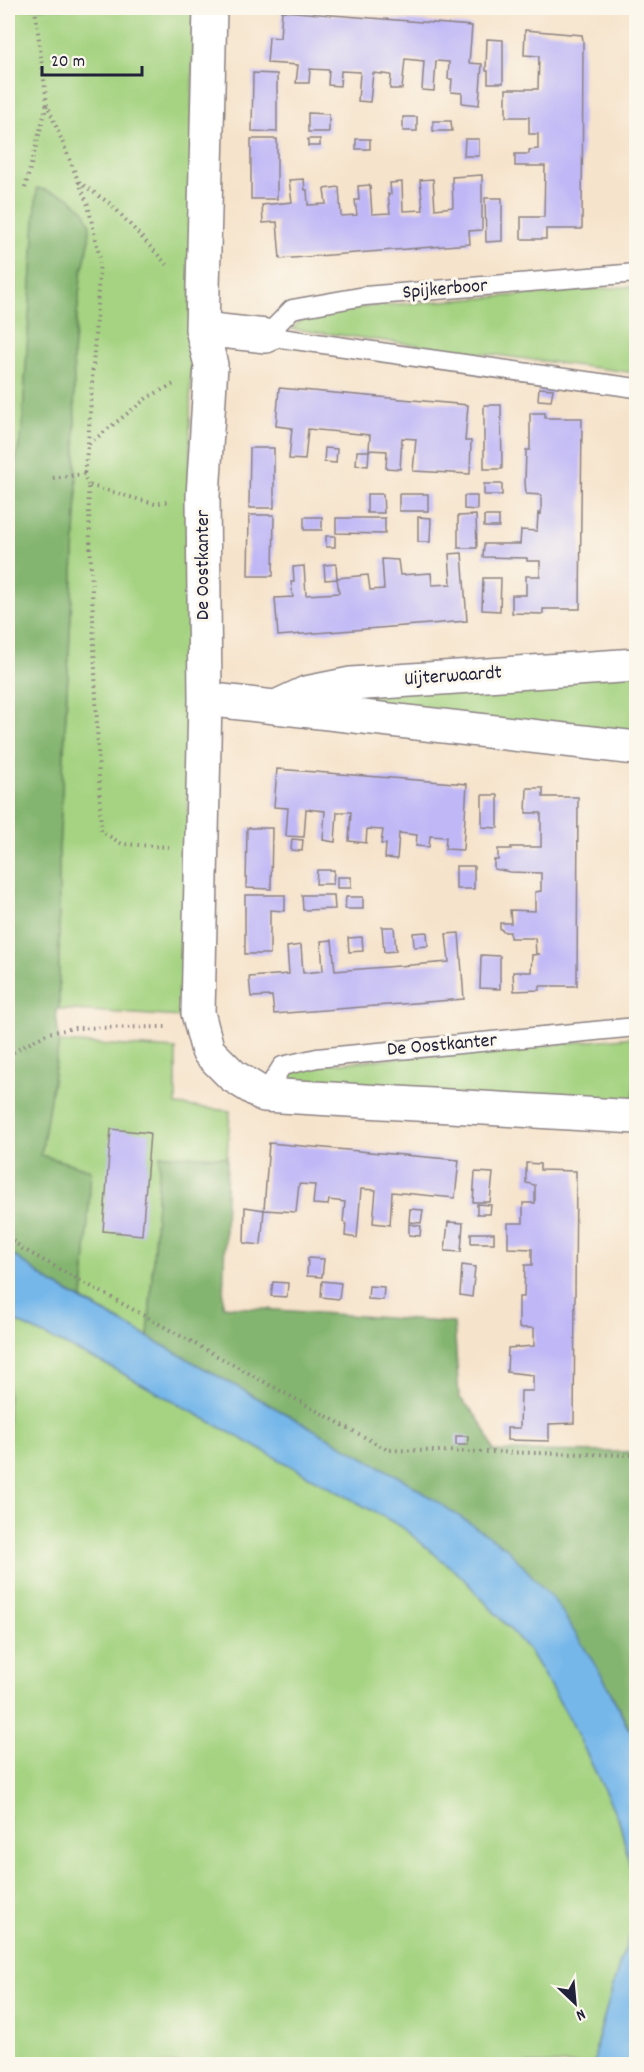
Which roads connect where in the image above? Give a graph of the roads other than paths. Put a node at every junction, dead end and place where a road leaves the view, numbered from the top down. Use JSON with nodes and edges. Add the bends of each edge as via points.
{"nodes":[{"id":1,"x":210,"y":8,"type":"edge"},
{"id":2,"x":636,"y":273,"type":"edge"},
{"id":3,"x":202,"y":329,"type":"junction"},
{"id":4,"x":266,"y":336,"type":"junction"},
{"id":5,"x":636,"y":388,"type":"edge"},
{"id":6,"x":636,"y":665,"type":"edge"},
{"id":7,"x":205,"y":699,"type":"junction"},
{"id":8,"x":273,"y":708,"type":"junction"},
{"id":9,"x":636,"y":748,"type":"edge"},
{"id":10,"x":636,"y":1028,"type":"edge"},
{"id":11,"x":264,"y":1095,"type":"junction"},
{"id":12,"x":636,"y":1117,"type":"edge"}],
"edges":[{"from":1,"to":3,"type":"street","name":"De Oostkanter"},
{"from":2,"to":4,"type":"lane","name":"Spijkerboor","via":[[313,305],[292,309]]},
{"from":3,"to":4,"type":"street"},
{"from":3,"to":7,"type":"street","name":"De Oostkanter","via":[[211,365],[203,496]]},
{"from":4,"to":5,"type":"lane"},
{"from":6,"to":8,"type":"street","name":"Uijterwaardt","via":[[351,684],[306,693]]},
{"from":7,"to":8,"type":"street"},
{"from":7,"to":11,"type":"street","name":"De Oostkanter","via":[[198,1013],[208,1051],[233,1076]]},
{"from":8,"to":9,"type":"street"},
{"from":10,"to":11,"type":"lane","name":"De Oostkanter","via":[[317,1058],[282,1065]]},
{"from":11,"to":12,"type":"street","name":"De Oostkanter"}]}
